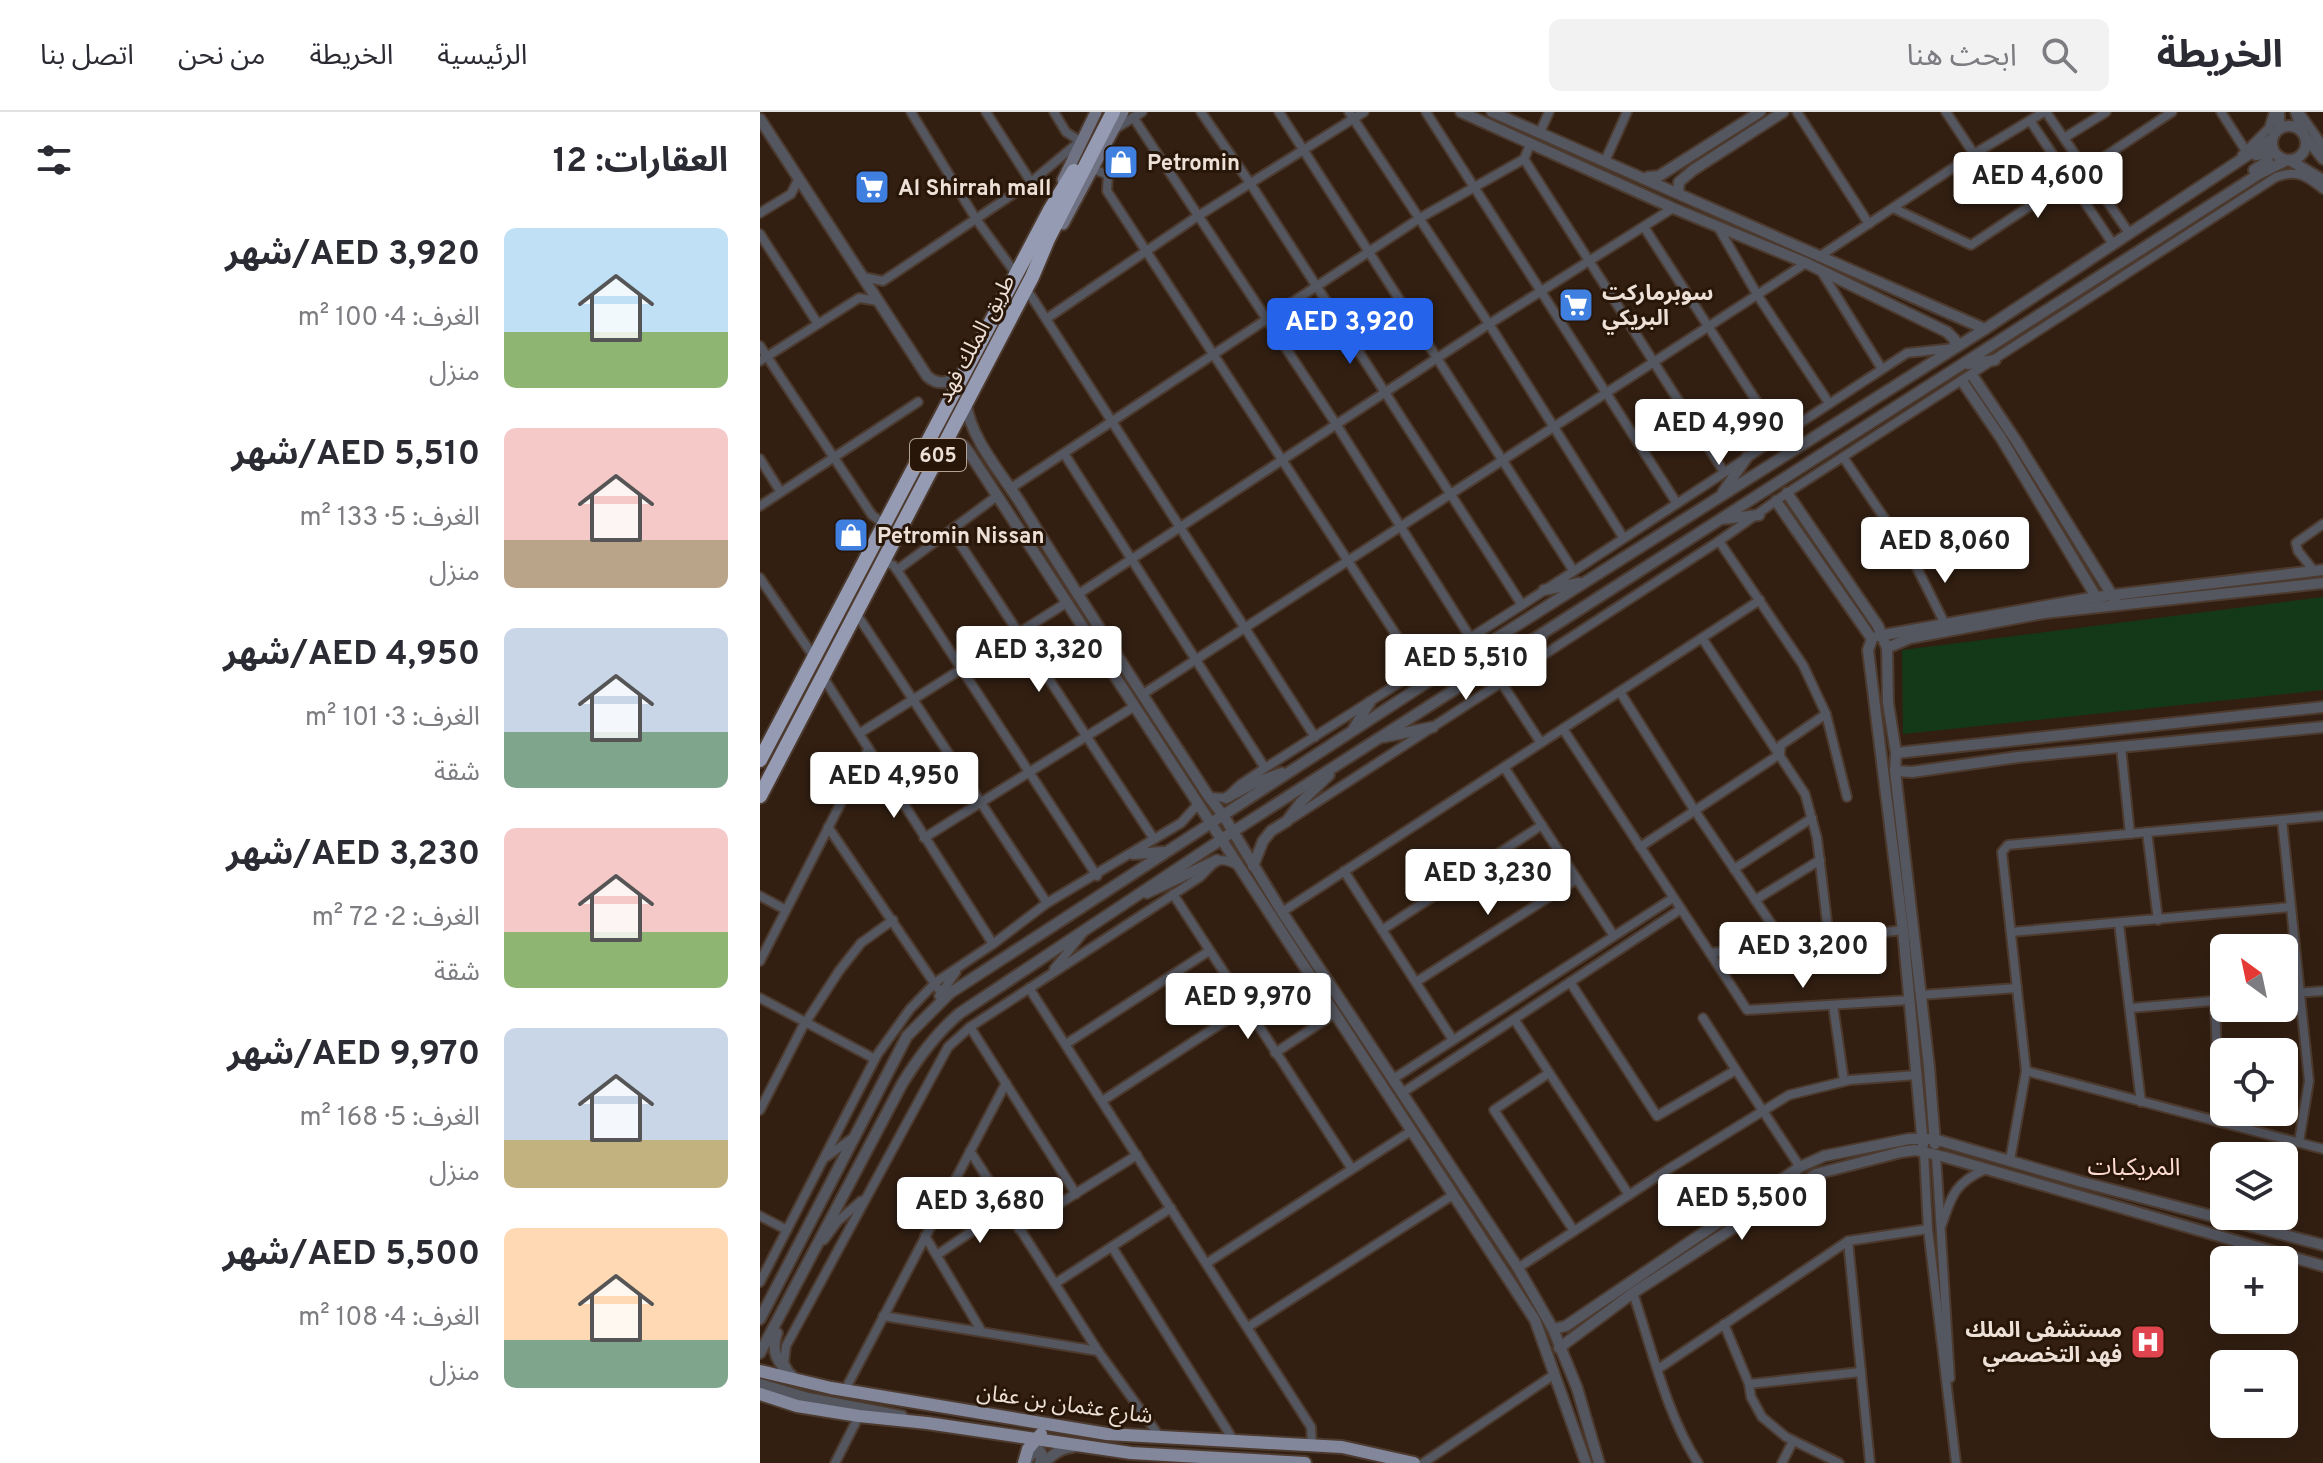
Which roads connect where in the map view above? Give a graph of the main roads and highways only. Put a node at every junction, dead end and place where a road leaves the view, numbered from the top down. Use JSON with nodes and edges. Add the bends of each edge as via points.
{"nodes":[{"id":1,"x":1096,"y":112,"type":"edge"},
{"id":2,"x":1105,"y":112,"type":"edge"},
{"id":3,"x":1113,"y":112,"type":"edge"},
{"id":4,"x":1128,"y":115,"type":"edge"},
{"id":5,"x":1050,"y":210,"type":"junction"},
{"id":6,"x":1029,"y":283,"type":"junction"},
{"id":7,"x":760,"y":760,"type":"edge"},
{"id":8,"x":760,"y":796,"type":"edge"},
{"id":9,"x":760,"y":1371,"type":"edge"},
{"id":10,"x":760,"y":1394,"type":"edge"},
{"id":11,"x":1066,"y":1427,"type":"junction"},
{"id":12,"x":1036,"y":1438,"type":"junction"},
{"id":13,"x":1023,"y":1463,"type":"edge"},
{"id":14,"x":1305,"y":1463,"type":"edge"},
{"id":15,"x":1414,"y":1463,"type":"edge"}],
"edges":[{"from":1,"to":5,"type":"main road"},
{"from":2,"to":5,"type":"highway","name":"طريق الملك فهد","number":"605"},
{"from":3,"to":6,"type":"highway","name":"طريق الملك فهد","number":"605"},
{"from":4,"to":6,"type":"main road","via":[[1113,130]]},
{"from":5,"to":7,"type":"highway","name":"طريق الملك فهد","number":"605"},
{"from":6,"to":8,"type":"highway","name":"طريق الملك فهد","number":"605"},
{"from":9,"to":11,"type":"main road","name":"شارع عثمان بن عفان"},
{"from":10,"to":12,"type":"main road","name":"شارع عثمان بن عفان","via":[[859,1416]]},
{"from":11,"to":12,"type":"main road"},
{"from":11,"to":15,"type":"main road","name":"شارع عثمان بن عفان","via":[[1312,1445]]},
{"from":12,"to":13,"type":"main road"},
{"from":12,"to":14,"type":"main road","name":"شارع عثمان بن عفان","via":[[1131,1453]]}]}
